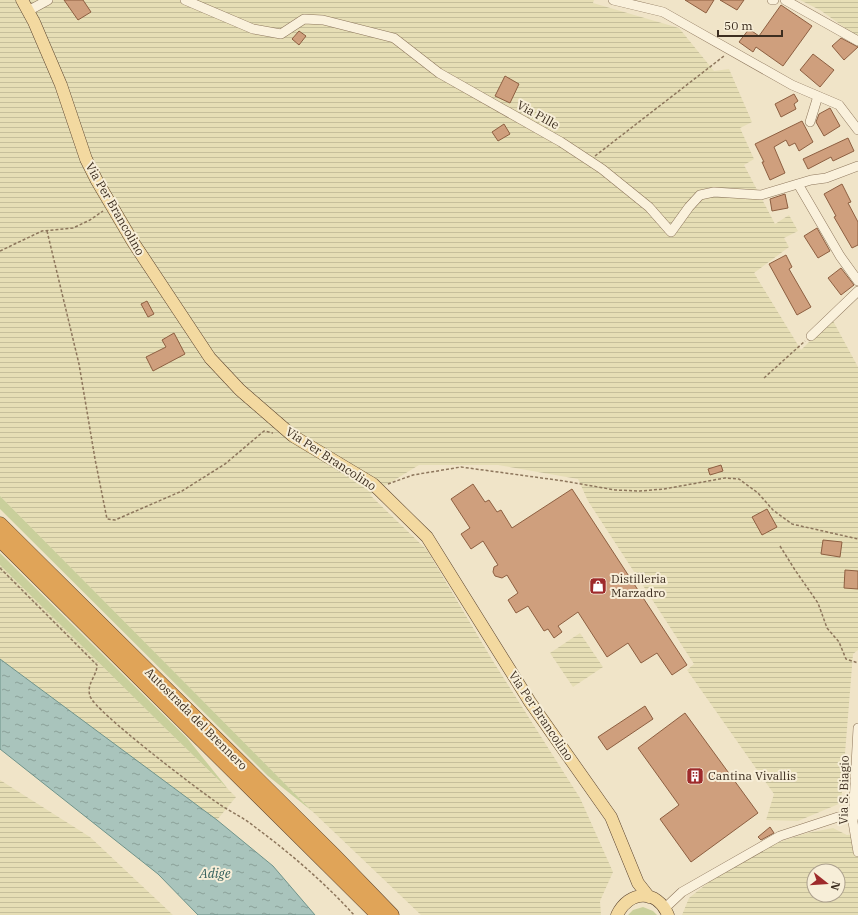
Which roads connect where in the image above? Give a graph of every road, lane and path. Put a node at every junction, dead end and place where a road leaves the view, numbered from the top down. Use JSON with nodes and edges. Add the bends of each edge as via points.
{"nodes":[{"id":1,"x":22,"y":0,"type":"edge"},
{"id":2,"x":48,"y":0,"type":"edge"},
{"id":3,"x":185,"y":0,"type":"edge"},
{"id":4,"x":614,"y":0,"type":"edge"},
{"id":5,"x":785,"y":0,"type":"edge"},
{"id":6,"x":28,"y":12,"type":"junction"},
{"id":7,"x":858,"y":41,"type":"edge"},
{"id":8,"x":731,"y":51,"type":"junction"},
{"id":9,"x":818,"y":96,"type":"junction"},
{"id":10,"x":810,"y":122,"type":"dead end"},
{"id":11,"x":858,"y":130,"type":"edge"},
{"id":12,"x":589,"y":160,"type":"junction"},
{"id":13,"x":858,"y":166,"type":"edge"},
{"id":14,"x":798,"y":184,"type":"junction"},
{"id":15,"x":111,"y":205,"type":"junction"},
{"id":16,"x":47,"y":231,"type":"junction"},
{"id":17,"x":0,"y":251,"type":"edge"},
{"id":18,"x":858,"y":281,"type":"edge"},
{"id":19,"x":858,"y":291,"type":"edge"},
{"id":20,"x":811,"y":336,"type":"joint"},
{"id":21,"x":764,"y":378,"type":"dead end"},
{"id":22,"x":293,"y":436,"type":"junction"},
{"id":23,"x":378,"y":490,"type":"junction"},
{"id":24,"x":0,"y":524,"type":"edge"},
{"id":25,"x":858,"y":539,"type":"edge"},
{"id":26,"x":0,"y":540,"type":"edge"},
{"id":27,"x":780,"y":546,"type":"dead end"},
{"id":28,"x":0,"y":568,"type":"edge"},
{"id":29,"x":858,"y":663,"type":"edge"},
{"id":30,"x":858,"y":728,"type":"edge"},
{"id":31,"x":855,"y":816,"type":"junction"},
{"id":32,"x":619,"y":836,"type":"junction"},
{"id":33,"x":858,"y":852,"type":"edge"},
{"id":34,"x":634,"y":897,"type":"junction"},
{"id":35,"x":649,"y":897,"type":"junction"},
{"id":36,"x":667,"y":912,"type":"edge"},
{"id":37,"x":354,"y":915,"type":"edge"},
{"id":38,"x":378,"y":915,"type":"edge"},
{"id":39,"x":392,"y":915,"type":"edge"},
{"id":40,"x":617,"y":915,"type":"edge"}],
"edges":[{"from":1,"to":6,"type":"main road","name":"Via Per Brancolino"},
{"from":2,"to":6,"type":"street"},
{"from":3,"to":12,"type":"street","name":"Via Pille","via":[[254,30],[281,34],[304,19],[323,20],[394,38],[439,73]]},
{"from":4,"to":8,"type":"street","via":[[663,12]]},
{"from":5,"to":7,"type":"street"},
{"from":6,"to":15,"type":"main road","name":"Via Per Brancolino","via":[[61,85],[86,159]]},
{"from":8,"to":9,"type":"street","via":[[792,85]]},
{"from":8,"to":12,"type":"path"},
{"from":9,"to":10,"type":"street"},
{"from":9,"to":11,"type":"street","via":[[839,105]]},
{"from":12,"to":14,"type":"street","name":"Via Pille","via":[[649,207],[671,232],[700,195],[714,192],[761,195]]},
{"from":13,"to":14,"type":"street","name":"Via Pille","via":[[826,178]]},
{"from":14,"to":18,"type":"street","via":[[840,256]]},
{"from":15,"to":16,"type":"path","via":[[73,228]]},
{"from":15,"to":22,"type":"main road","name":"Via Per Brancolino","via":[[210,358],[240,390]]},
{"from":16,"to":17,"type":"path"},
{"from":16,"to":22,"type":"path","via":[[79,364],[108,519],[115,520],[182,491],[225,464],[264,431]]},
{"from":19,"to":20,"type":"street"},
{"from":20,"to":21,"type":"path"},
{"from":22,"to":23,"type":"main road","name":"Via Per Brancolino","via":[[373,484]]},
{"from":23,"to":25,"type":"path","via":[[390,482],[413,475],[462,467],[640,491],[725,478],[739,479],[792,524]]},
{"from":23,"to":32,"type":"main road","name":"Via Per Brancolino","via":[[427,536],[530,702],[611,817]]},
{"from":24,"to":39,"type":"highway","name":"Autostrada del Brennero"},
{"from":26,"to":38,"type":"highway","name":"Autostrada del Brennero"},
{"from":27,"to":29,"type":"path","via":[[818,602],[826,628],[839,642],[846,659]]},
{"from":28,"to":37,"type":"path","via":[[97,665],[89,688],[93,703],[195,787],[255,827],[284,850]]},
{"from":30,"to":31,"type":"street","name":"Via S. Biagio"},
{"from":31,"to":33,"type":"street","name":"Via S. Biagio"},
{"from":31,"to":36,"type":"street","via":[[838,817],[780,836],[682,892]]},
{"from":32,"to":34,"type":"main road"},
{"from":32,"to":35,"type":"main road","via":[[638,883]]},
{"from":34,"to":35,"type":"main road"},
{"from":34,"to":40,"type":"main road","via":[[620,907]]},
{"from":35,"to":36,"type":"main road","via":[[661,903]]}]}
